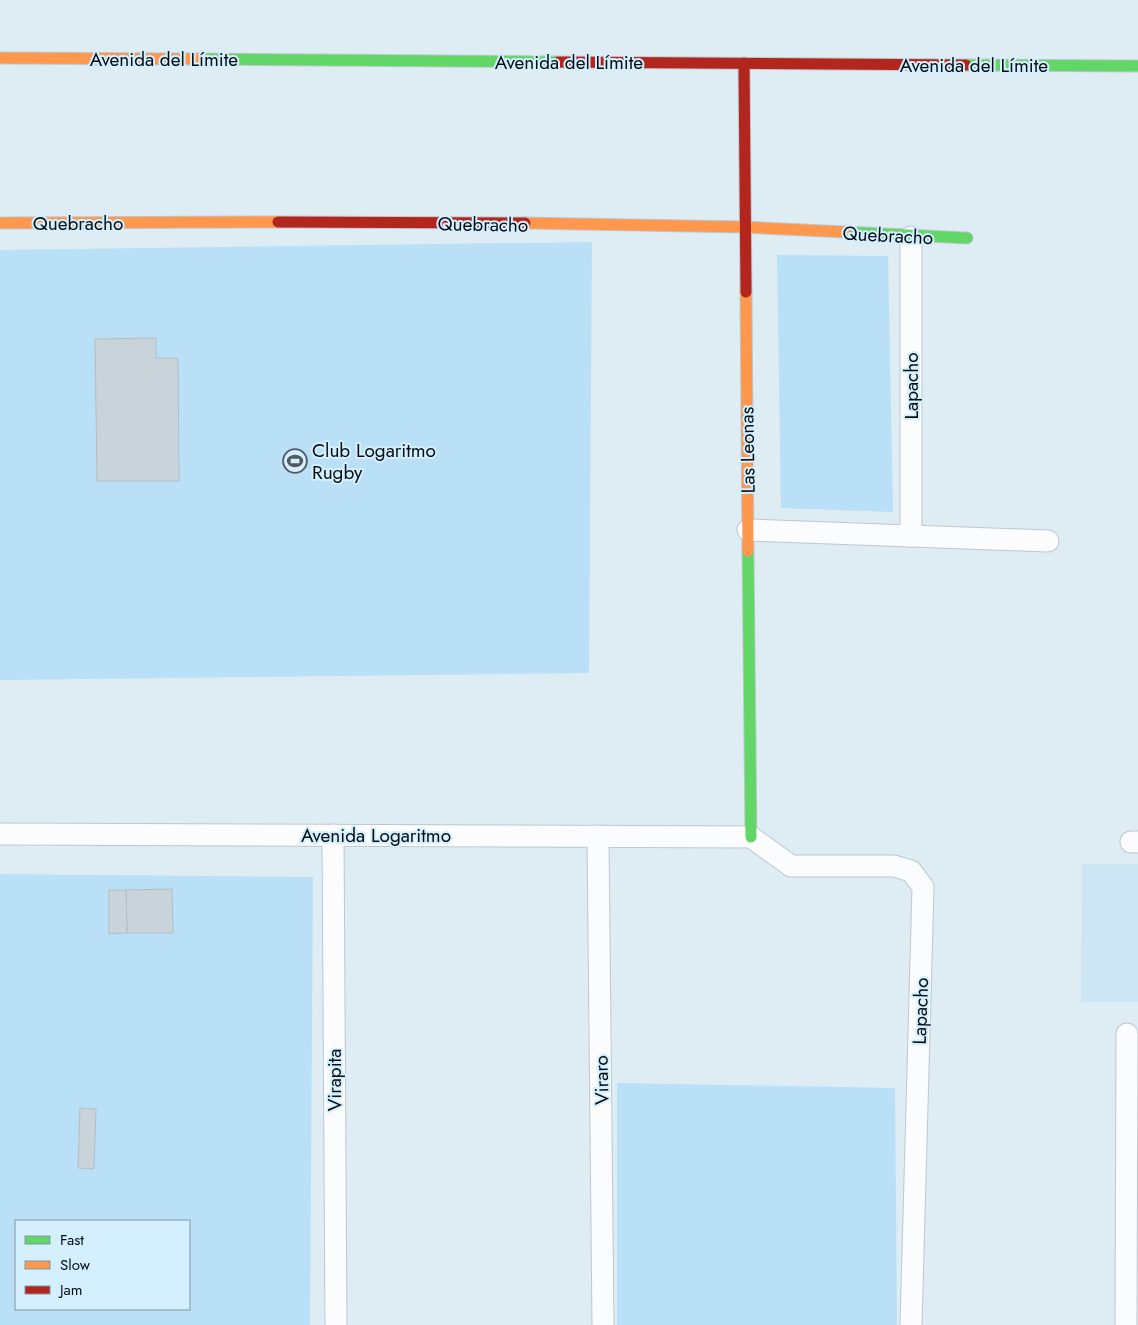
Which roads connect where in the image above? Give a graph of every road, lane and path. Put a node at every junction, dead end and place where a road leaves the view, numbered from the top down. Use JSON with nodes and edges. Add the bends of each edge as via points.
{"nodes":[{"id":1,"x":0,"y":58,"type":"edge"},
{"id":2,"x":744,"y":63,"type":"junction"},
{"id":3,"x":1138,"y":66,"type":"edge"},
{"id":4,"x":0,"y":223,"type":"edge"},
{"id":5,"x":745,"y":228,"type":"junction"},
{"id":6,"x":911,"y":237,"type":"junction"},
{"id":7,"x":966,"y":238,"type":"dead end"},
{"id":8,"x":748,"y":530,"type":"junction"},
{"id":9,"x":911,"y":536,"type":"junction"},
{"id":10,"x":1048,"y":541,"type":"dead end"},
{"id":11,"x":0,"y":834,"type":"edge"},
{"id":12,"x":333,"y":835,"type":"junction"},
{"id":13,"x":598,"y":836,"type":"junction"},
{"id":14,"x":751,"y":837,"type":"junction"},
{"id":15,"x":1127,"y":1034,"type":"dead end"},
{"id":16,"x":336,"y":1325,"type":"edge"},
{"id":17,"x":603,"y":1325,"type":"edge"},
{"id":18,"x":911,"y":1325,"type":"edge"},
{"id":19,"x":1126,"y":1325,"type":"edge"}],
"edges":[{"from":1,"to":2,"type":"street","name":"Avenida del Límite"},
{"from":2,"to":3,"type":"street","name":"Avenida del Límite"},
{"from":2,"to":5,"type":"street","name":"Las Leonas"},
{"from":4,"to":5,"type":"street","name":"Quebracho","via":[[280,221]]},
{"from":5,"to":6,"type":"street","name":"Quebracho"},
{"from":5,"to":8,"type":"street","name":"Las Leonas"},
{"from":6,"to":7,"type":"street","name":"Quebracho"},
{"from":6,"to":9,"type":"street","name":"Lapacho"},
{"from":8,"to":9,"type":"street"},
{"from":8,"to":14,"type":"street","name":"Las Leonas"},
{"from":9,"to":10,"type":"street"},
{"from":11,"to":12,"type":"street","name":"Avenida Logaritmo"},
{"from":12,"to":13,"type":"street","name":"Avenida Logaritmo"},
{"from":12,"to":16,"type":"street","name":"Virapita"},
{"from":13,"to":14,"type":"street","name":"Avenida Logaritmo"},
{"from":13,"to":17,"type":"street","name":"Viraro"},
{"from":14,"to":18,"type":"street","name":"Lapacho","via":[[791,866],[894,866],[911,871],[923,887]]},
{"from":15,"to":19,"type":"street"}]}
